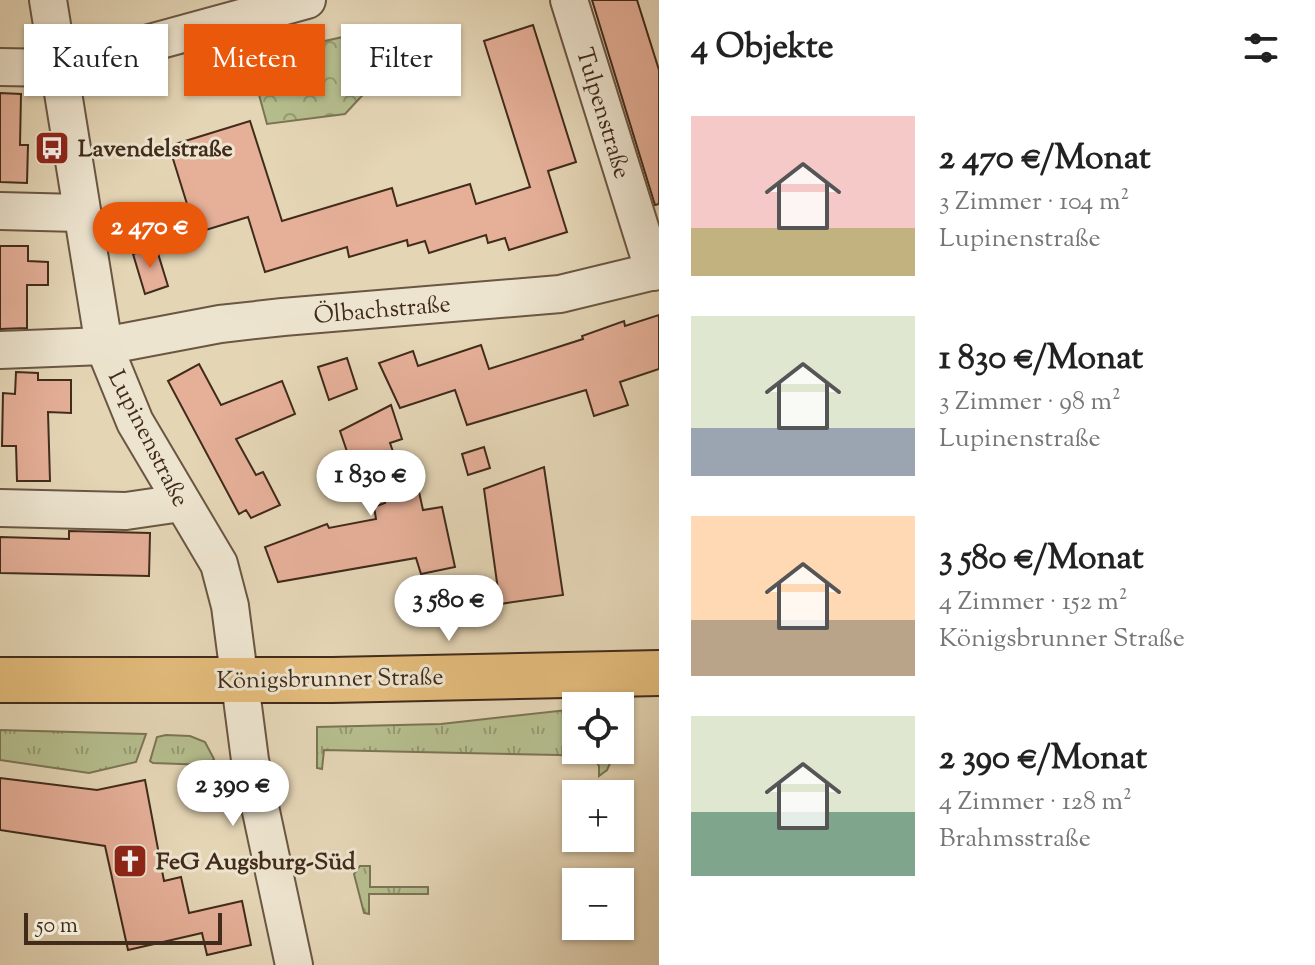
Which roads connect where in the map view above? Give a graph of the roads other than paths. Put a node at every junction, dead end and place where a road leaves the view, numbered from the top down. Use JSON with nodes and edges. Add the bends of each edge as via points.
{"nodes":[{"id":1,"x":48,"y":0,"type":"edge"},
{"id":2,"x":307,"y":0,"type":"edge"},
{"id":3,"x":569,"y":0,"type":"edge"},
{"id":4,"x":52,"y":24,"type":"edge"},
{"id":5,"x":168,"y":38,"type":"edge"},
{"id":6,"x":0,"y":67,"type":"edge"},
{"id":7,"x":24,"y":67,"type":"edge"},
{"id":8,"x":62,"y":96,"type":"edge"},
{"id":9,"x":0,"y":211,"type":"edge"},
{"id":10,"x":79,"y":213,"type":"junction"},
{"id":11,"x":656,"y":271,"type":"edge"},
{"id":12,"x":104,"y":346,"type":"junction"},
{"id":13,"x":0,"y":350,"type":"edge"},
{"id":14,"x":181,"y":503,"type":"junction"},
{"id":15,"x":0,"y":508,"type":"edge"},
{"id":16,"x":659,"y":673,"type":"edge"},
{"id":17,"x":239,"y":679,"type":"junction"},
{"id":18,"x":0,"y":680,"type":"edge"},
{"id":19,"x":294,"y":965,"type":"edge"}],
"edges":[{"from":1,"to":4,"type":"street","name":"Lupinenstraße"},
{"from":2,"to":5,"type":"street"},
{"from":3,"to":11,"type":"street","name":"Tulpenstraße"},
{"from":6,"to":7,"type":"street"},
{"from":8,"to":10,"type":"street","name":"Lupinenstraße"},
{"from":9,"to":10,"type":"street"},
{"from":10,"to":12,"type":"street","name":"Lupinenstraße"},
{"from":11,"to":12,"type":"street","name":"Ölbachstraße","via":[[560,294],[267,319]]},
{"from":12,"to":13,"type":"street","name":"Ölbachstraße"},
{"from":12,"to":14,"type":"street","name":"Lupinenstraße","via":[[135,422]]},
{"from":14,"to":15,"type":"street","via":[[126,511]]},
{"from":14,"to":17,"type":"street","name":"Lupinenstraße","via":[[219,564]]},
{"from":16,"to":17,"type":"main road","name":"Königsbrunner Straße"},
{"from":17,"to":18,"type":"main road","name":"Königsbrunner Straße"},
{"from":17,"to":19,"type":"street","name":"Lupinenstraße","via":[[252,775]]}]}
